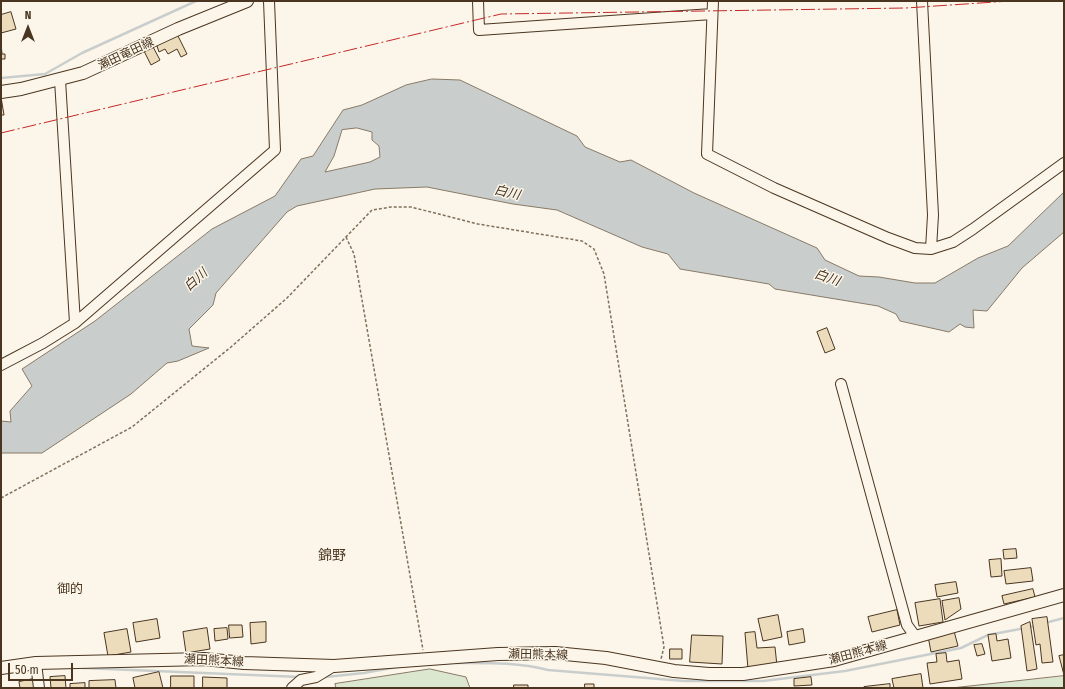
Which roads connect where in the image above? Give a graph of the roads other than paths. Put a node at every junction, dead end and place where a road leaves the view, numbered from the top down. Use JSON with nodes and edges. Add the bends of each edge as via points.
{"nodes":[{"id":1,"x":247,"y":1,"type":"edge"},
{"id":2,"x":269,"y":1,"type":"edge"},
{"id":3,"x":478,"y":1,"type":"edge"},
{"id":4,"x":713,"y":1,"type":"edge"},
{"id":5,"x":922,"y":1,"type":"edge"},
{"id":6,"x":712,"y":14,"type":"junction"},
{"id":7,"x":60,"y":80,"type":"junction"},
{"id":8,"x":1,"y":92,"type":"edge"},
{"id":9,"x":1064,"y":163,"type":"edge"},
{"id":10,"x":931,"y":249,"type":"junction"},
{"id":11,"x":75,"y":323,"type":"junction"},
{"id":12,"x":1,"y":365,"type":"edge"},
{"id":13,"x":841,"y":384,"type":"dead end"},
{"id":14,"x":1064,"y":595,"type":"edge"},
{"id":15,"x":915,"y":636,"type":"junction"},
{"id":16,"x":36,"y":663,"type":"junction"},
{"id":17,"x":334,"y":666,"type":"junction"},
{"id":18,"x":1,"y":668,"type":"edge"},
{"id":19,"x":39,"y":688,"type":"edge"},
{"id":20,"x":292,"y":688,"type":"edge"}],
"edges":[{"from":1,"to":7,"type":"main road","name":"瀬田竜田線","via":[[178,29],[111,62]]},
{"from":2,"to":11,"type":"street","via":[[275,150]]},
{"from":3,"to":6,"type":"street","via":[[479,30]]},
{"from":4,"to":6,"type":"street"},
{"from":5,"to":10,"type":"street","via":[[933,215]]},
{"from":6,"to":10,"type":"street","via":[[707,154],[774,188],[888,238],[915,248]]},
{"from":7,"to":8,"type":"main road","name":"瀬田竜田線"},
{"from":7,"to":11,"type":"street"},
{"from":9,"to":10,"type":"street","via":[[953,242]]},
{"from":11,"to":12,"type":"street"},
{"from":13,"to":15,"type":"street","via":[[908,625]]},
{"from":14,"to":15,"type":"main road","name":"瀬田熊本線"},
{"from":15,"to":17,"type":"main road","name":"瀬田熊本線","via":[[879,649],[841,658],[743,674],[709,674],[606,658],[555,654],[498,654]]},
{"from":16,"to":17,"type":"main road","name":"瀬田熊本線","via":[[204,659]]},
{"from":16,"to":18,"type":"main road","name":"瀬田熊本線"},
{"from":16,"to":19,"type":"street"},
{"from":17,"to":20,"type":"street","via":[[316,677],[301,680]]}]}
